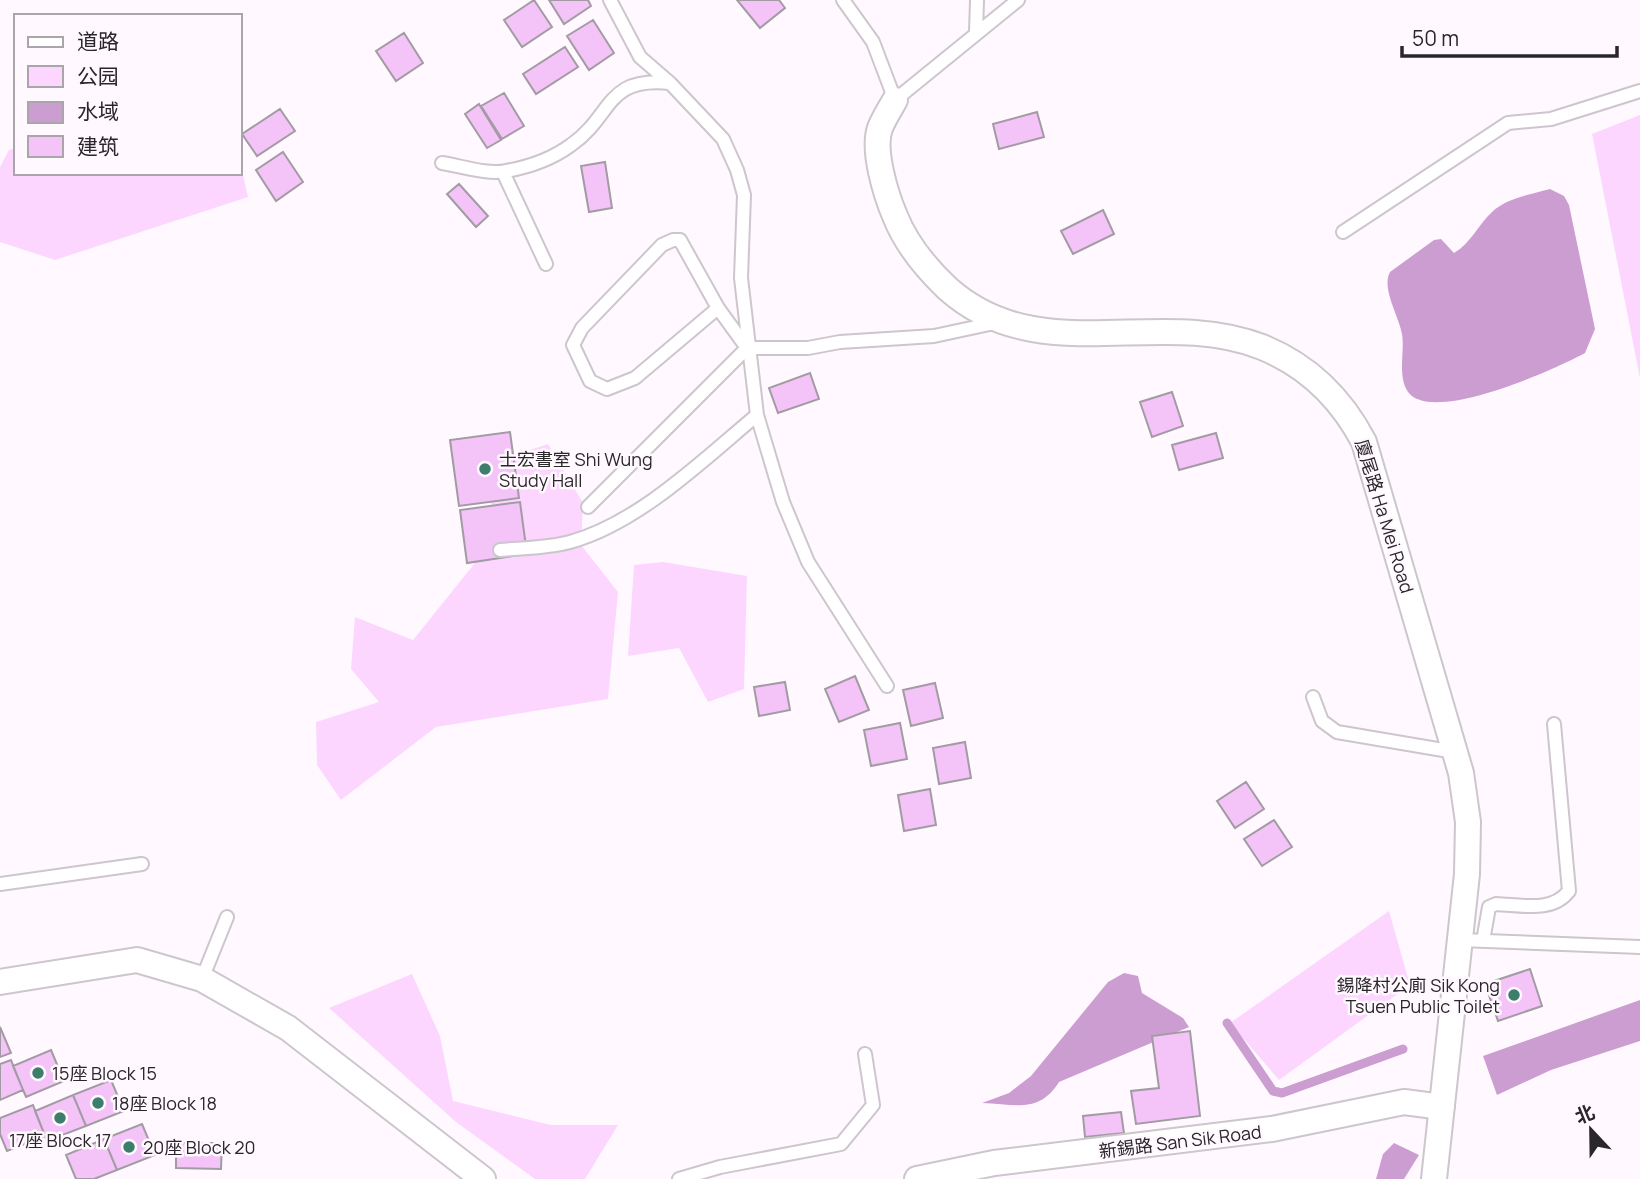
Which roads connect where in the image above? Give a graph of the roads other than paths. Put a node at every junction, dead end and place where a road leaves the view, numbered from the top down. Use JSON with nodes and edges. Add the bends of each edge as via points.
{"nodes":[{"id":1,"x":610,"y":0,"type":"edge"},
{"id":2,"x":843,"y":0,"type":"edge"},
{"id":3,"x":977,"y":0,"type":"edge"},
{"id":4,"x":1018,"y":0,"type":"edge"},
{"id":5,"x":976,"y":33,"type":"junction"},
{"id":6,"x":670,"y":83,"type":"junction"},
{"id":7,"x":1640,"y":90,"type":"edge"},
{"id":8,"x":895,"y":100,"type":"junction"},
{"id":9,"x":442,"y":163,"type":"dead end"},
{"id":10,"x":503,"y":172,"type":"junction"},
{"id":11,"x":1343,"y":232,"type":"dead end"},
{"id":12,"x":546,"y":264,"type":"dead end"},
{"id":13,"x":718,"y":308,"type":"junction"},
{"id":14,"x":999,"y":322,"type":"junction"},
{"id":15,"x":747,"y":348,"type":"junction"},
{"id":16,"x":757,"y":415,"type":"junction"},
{"id":17,"x":588,"y":507,"type":"dead end"},
{"id":18,"x":500,"y":550,"type":"dead end"},
{"id":19,"x":887,"y":686,"type":"dead end"},
{"id":20,"x":1313,"y":697,"type":"dead end"},
{"id":21,"x":1554,"y":724,"type":"dead end"},
{"id":22,"x":1455,"y":752,"type":"junction"},
{"id":23,"x":142,"y":864,"type":"dead end"},
{"id":24,"x":0,"y":884,"type":"edge"},
{"id":25,"x":227,"y":917,"type":"dead end"},
{"id":26,"x":1472,"y":940,"type":"junction"},
{"id":27,"x":1640,"y":947,"type":"edge"},
{"id":28,"x":202,"y":979,"type":"junction"},
{"id":29,"x":0,"y":982,"type":"edge"},
{"id":30,"x":865,"y":1054,"type":"dead end"},
{"id":31,"x":1442,"y":1107,"type":"junction"},
{"id":32,"x":477,"y":1178,"type":"edge"},
{"id":33,"x":679,"y":1179,"type":"edge"},
{"id":34,"x":917,"y":1179,"type":"edge"},
{"id":35,"x":1434,"y":1179,"type":"edge"}],
"edges":[{"from":1,"to":6,"type":"lane","via":[[640,57]]},
{"from":2,"to":8,"type":"lane","via":[[873,42]]},
{"from":3,"to":5,"type":"lane"},
{"from":4,"to":5,"type":"lane"},
{"from":5,"to":8,"type":"lane"},
{"from":6,"to":10,"type":"lane","via":[[648,81],[629,87],[616,95],[573,144],[542,162]]},
{"from":6,"to":15,"type":"lane","via":[[723,139],[737,170],[744,195],[741,278]]},
{"from":7,"to":11,"type":"lane","via":[[1564,115],[1508,123]]},
{"from":8,"to":14,"type":"street","name":"廈尾路 Ha Mei Road","via":[[879,130],[879,150],[885,189],[900,228],[939,280],[975,310]]},
{"from":9,"to":10,"type":"lane"},
{"from":10,"to":12,"type":"lane"},
{"from":13,"to":13,"type":"lane","via":[[680,240],[673,240],[662,245],[582,328],[573,345],[590,381],[607,389],[635,378]]},
{"from":13,"to":15,"type":"lane"},
{"from":14,"to":15,"type":"lane","via":[[934,336],[808,348]]},
{"from":14,"to":22,"type":"street","name":"廈尾路 Ha Mei Road","via":[[1052,332],[1186,333],[1238,340],[1299,365],[1330,391],[1354,424],[1370,458]]},
{"from":15,"to":16,"type":"lane"},
{"from":15,"to":17,"type":"lane"},
{"from":16,"to":18,"type":"lane","via":[[666,492],[596,532],[569,542]]},
{"from":16,"to":19,"type":"lane","via":[[783,502],[808,562]]},
{"from":20,"to":22,"type":"lane","via":[[1322,721],[1337,732]]},
{"from":21,"to":26,"type":"lane","via":[[1569,891],[1561,901],[1546,906],[1489,907]]},
{"from":22,"to":26,"type":"street","name":"廈尾路 Ha Mei Road","via":[[1468,822]]},
{"from":23,"to":24,"type":"lane"},
{"from":25,"to":28,"type":"lane"},
{"from":26,"to":27,"type":"lane"},
{"from":26,"to":31,"type":"street","name":"廈尾路 Ha Mei Road"},
{"from":28,"to":29,"type":"street","via":[[137,960]]},
{"from":28,"to":32,"type":"street","via":[[288,1028]]},
{"from":30,"to":33,"type":"lane","via":[[873,1105],[841,1144]]},
{"from":31,"to":34,"type":"street","name":"新錫路 San Sik Road","via":[[1404,1102],[1272,1129],[995,1163]]},
{"from":31,"to":35,"type":"street","name":"廈尾路 Ha Mei Road"}]}
